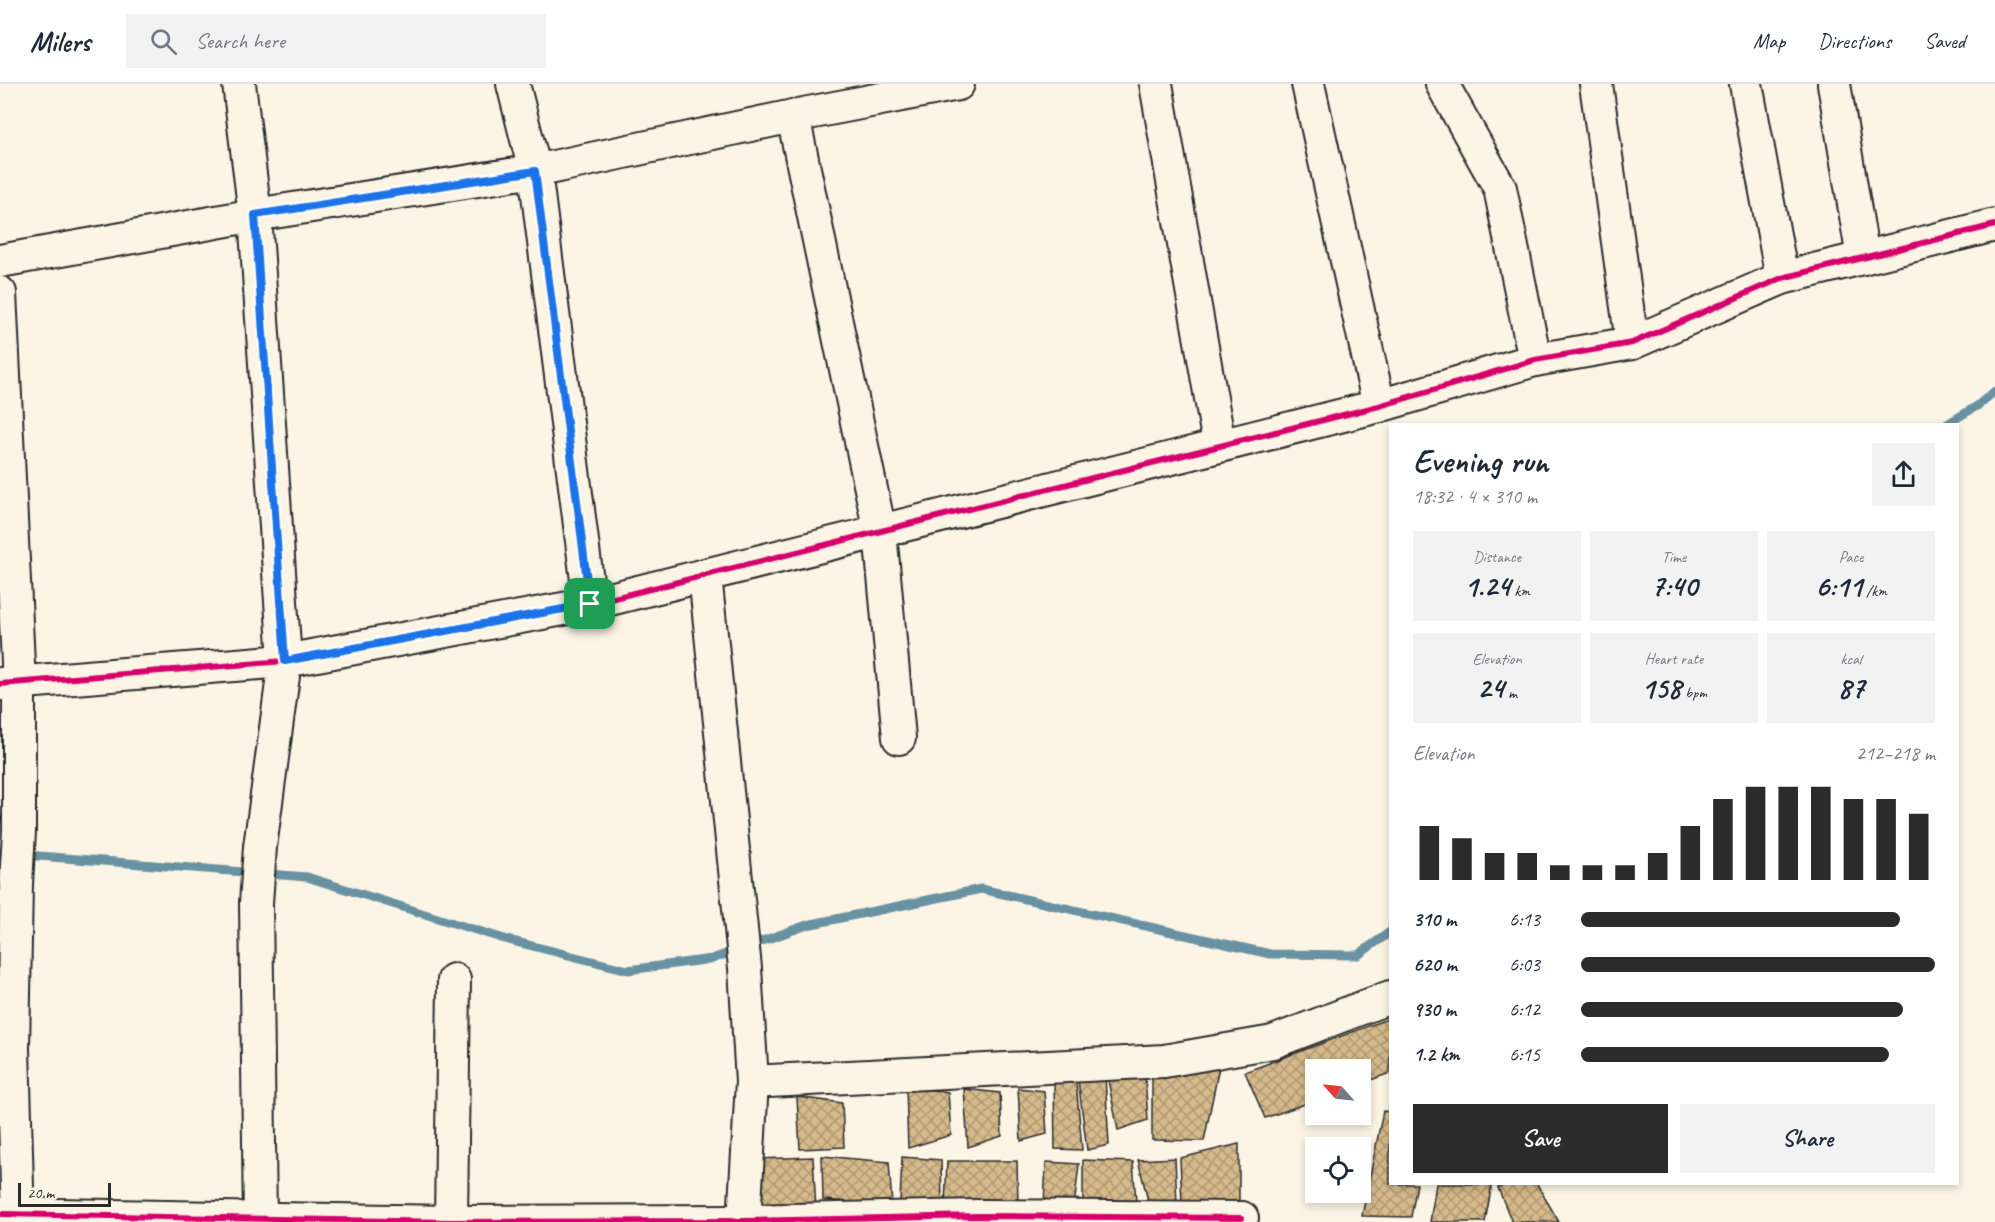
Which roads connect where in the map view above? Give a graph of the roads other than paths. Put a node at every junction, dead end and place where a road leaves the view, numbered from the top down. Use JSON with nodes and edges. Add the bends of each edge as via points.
{"nodes":[{"id":1,"x":239,"y":84,"type":"edge"},
{"id":2,"x":513,"y":84,"type":"edge"},
{"id":3,"x":958,"y":84,"type":"edge"},
{"id":4,"x":1156,"y":84,"type":"edge"},
{"id":5,"x":1308,"y":84,"type":"edge"},
{"id":6,"x":1442,"y":84,"type":"edge"},
{"id":7,"x":1596,"y":84,"type":"edge"},
{"id":8,"x":1746,"y":84,"type":"edge"},
{"id":9,"x":1834,"y":84,"type":"edge"},
{"id":10,"x":833,"y":96,"type":"edge"},
{"id":11,"x":793,"y":116,"type":"junction"},
{"id":12,"x":535,"y":171,"type":"junction"},
{"id":13,"x":255,"y":215,"type":"junction"},
{"id":14,"x":1995,"y":225,"type":"edge"},
{"id":15,"x":1863,"y":258,"type":"junction"},
{"id":16,"x":0,"y":261,"type":"edge"},
{"id":17,"x":1782,"y":278,"type":"junction"},
{"id":18,"x":0,"y":293,"type":"edge"},
{"id":19,"x":1632,"y":343,"type":"junction"},
{"id":20,"x":1535,"y":360,"type":"junction"},
{"id":21,"x":1379,"y":406,"type":"junction"},
{"id":22,"x":1220,"y":444,"type":"junction"},
{"id":23,"x":880,"y":532,"type":"junction"},
{"id":24,"x":705,"y":575,"type":"junction"},
{"id":25,"x":590,"y":604,"type":"junction"},
{"id":26,"x":285,"y":661,"type":"junction"},
{"id":27,"x":9,"y":684,"type":"edge"},
{"id":28,"x":899,"y":738,"type":"dead end"},
{"id":29,"x":454,"y":980,"type":"dead end"},
{"id":30,"x":1389,"y":997,"type":"edge"},
{"id":31,"x":7,"y":1049,"type":"edge"},
{"id":32,"x":752,"y":1082,"type":"junction"},
{"id":33,"x":12,"y":1216,"type":"edge"},
{"id":34,"x":1242,"y":1218,"type":"dead end"},
{"id":35,"x":979,"y":1219,"type":"edge"},
{"id":36,"x":260,"y":1220,"type":"edge"},
{"id":37,"x":744,"y":1221,"type":"edge"},
{"id":38,"x":451,"y":1222,"type":"edge"}],
"edges":[{"from":1,"to":13,"type":"street"},
{"from":2,"to":12,"type":"street"},
{"from":3,"to":10,"type":"street"},
{"from":4,"to":22,"type":"street"},
{"from":5,"to":21,"type":"street"},
{"from":6,"to":20,"type":"street","via":[[1500,188]]},
{"from":7,"to":19,"type":"street"},
{"from":8,"to":17,"type":"street"},
{"from":9,"to":15,"type":"street"},
{"from":10,"to":11,"type":"street"},
{"from":11,"to":12,"type":"street"},
{"from":11,"to":23,"type":"street"},
{"from":12,"to":13,"type":"street"},
{"from":12,"to":25,"type":"street"},
{"from":13,"to":16,"type":"street"},
{"from":13,"to":26,"type":"street"},
{"from":14,"to":15,"type":"street"},
{"from":15,"to":17,"type":"street"},
{"from":17,"to":19,"type":"street"},
{"from":18,"to":27,"type":"street"},
{"from":19,"to":20,"type":"street"},
{"from":20,"to":21,"type":"street"},
{"from":21,"to":22,"type":"street"},
{"from":22,"to":23,"type":"street"},
{"from":23,"to":24,"type":"street"},
{"from":23,"to":28,"type":"street"},
{"from":24,"to":25,"type":"street"},
{"from":24,"to":32,"type":"street","via":[[745,968]]},
{"from":25,"to":26,"type":"street"},
{"from":26,"to":27,"type":"street"},
{"from":26,"to":36,"type":"street","via":[[256,903]]},
{"from":27,"to":31,"type":"street","via":[[19,831]]},
{"from":29,"to":38,"type":"street"},
{"from":30,"to":32,"type":"street","via":[[1273,1042],[1164,1061]]},
{"from":31,"to":33,"type":"street"},
{"from":32,"to":37,"type":"street"},
{"from":33,"to":36,"type":"street"},
{"from":34,"to":35,"type":"street"},
{"from":35,"to":37,"type":"street"},
{"from":36,"to":38,"type":"street"},
{"from":37,"to":38,"type":"street"}]}
